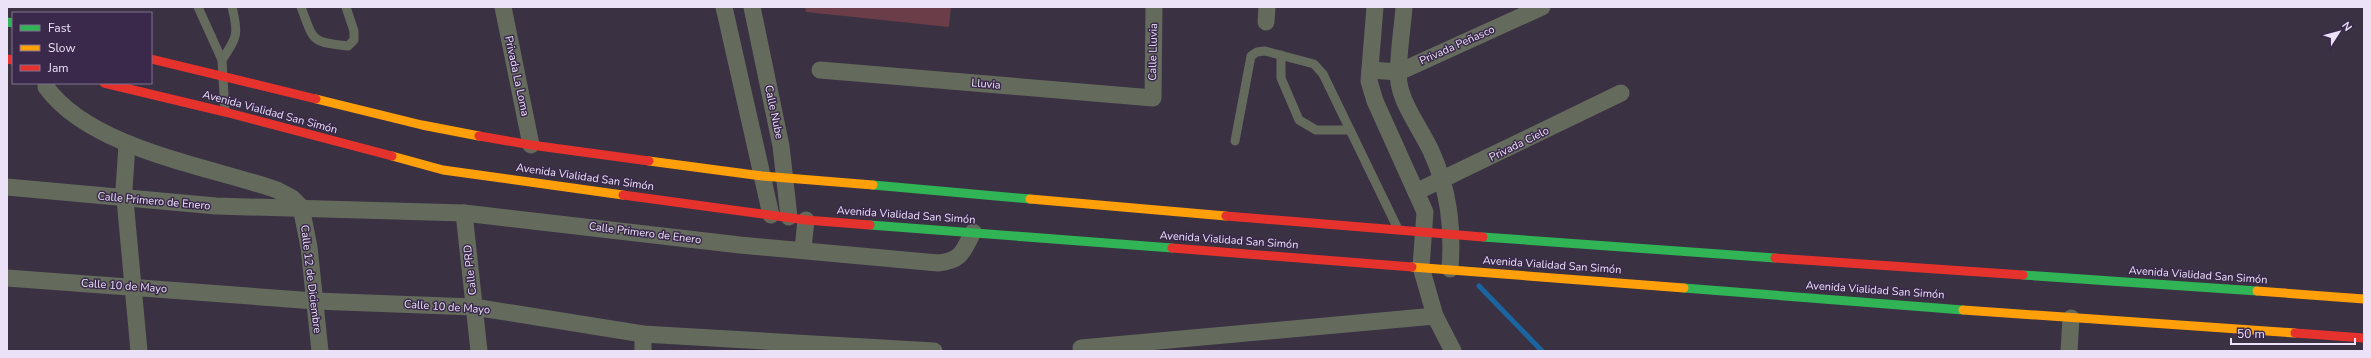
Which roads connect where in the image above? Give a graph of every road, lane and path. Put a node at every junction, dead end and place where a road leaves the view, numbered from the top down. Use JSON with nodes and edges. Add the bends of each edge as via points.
{"nodes":[{"id":1,"x":198,"y":7,"type":"edge"},
{"id":2,"x":232,"y":7,"type":"edge"},
{"id":3,"x":301,"y":7,"type":"edge"},
{"id":4,"x":346,"y":7,"type":"edge"},
{"id":5,"x":503,"y":7,"type":"edge"},
{"id":6,"x":724,"y":7,"type":"edge"},
{"id":7,"x":752,"y":7,"type":"edge"},
{"id":8,"x":1154,"y":7,"type":"edge"},
{"id":9,"x":1375,"y":7,"type":"edge"},
{"id":10,"x":1404,"y":7,"type":"edge"},
{"id":11,"x":1542,"y":7,"type":"edge"},
{"id":12,"x":1281,"y":55,"type":"junction"},
{"id":13,"x":152,"y":59,"type":"edge"},
{"id":14,"x":222,"y":60,"type":"junction"},
{"id":15,"x":820,"y":70,"type":"dead end"},
{"id":16,"x":1370,"y":70,"type":"junction"},
{"id":17,"x":1399,"y":72,"type":"junction"},
{"id":18,"x":224,"y":78,"type":"junction"},
{"id":19,"x":47,"y":84,"type":"edge"},
{"id":20,"x":108,"y":84,"type":"edge"},
{"id":21,"x":1621,"y":93,"type":"dead end"},
{"id":22,"x":1153,"y":98,"type":"joint"},
{"id":23,"x":225,"y":112,"type":"junction"},
{"id":24,"x":1350,"y":130,"type":"junction"},
{"id":25,"x":1235,"y":141,"type":"dead end"},
{"id":26,"x":128,"y":145,"type":"junction"},
{"id":27,"x":531,"y":145,"type":"junction"},
{"id":28,"x":762,"y":176,"type":"junction"},
{"id":29,"x":786,"y":177,"type":"junction"},
{"id":30,"x":1442,"y":181,"type":"junction"},
{"id":31,"x":7,"y":187,"type":"edge"},
{"id":32,"x":1416,"y":192,"type":"junction"},
{"id":33,"x":125,"y":198,"type":"junction"},
{"id":34,"x":301,"y":207,"type":"junction"},
{"id":35,"x":464,"y":213,"type":"junction"},
{"id":36,"x":771,"y":215,"type":"junction"},
{"id":37,"x":789,"y":217,"type":"junction"},
{"id":38,"x":806,"y":220,"type":"junction"},
{"id":39,"x":1398,"y":230,"type":"junction"},
{"id":40,"x":973,"y":232,"type":"junction"},
{"id":41,"x":1424,"y":232,"type":"junction"},
{"id":42,"x":1453,"y":235,"type":"junction"},
{"id":43,"x":803,"y":249,"type":"junction"},
{"id":44,"x":1421,"y":267,"type":"junction"},
{"id":45,"x":1450,"y":269,"type":"junction"},
{"id":46,"x":7,"y":278,"type":"edge"},
{"id":47,"x":132,"y":286,"type":"junction"},
{"id":48,"x":2364,"y":299,"type":"edge"},
{"id":49,"x":315,"y":301,"type":"junction"},
{"id":50,"x":474,"y":307,"type":"junction"},
{"id":51,"x":1435,"y":316,"type":"junction"},
{"id":52,"x":2071,"y":318,"type":"junction"},
{"id":53,"x":643,"y":334,"type":"junction"},
{"id":54,"x":2364,"y":338,"type":"edge"},
{"id":55,"x":1081,"y":348,"type":"dead end"},
{"id":56,"x":139,"y":351,"type":"edge"},
{"id":57,"x":320,"y":351,"type":"edge"},
{"id":58,"x":480,"y":351,"type":"edge"},
{"id":59,"x":643,"y":351,"type":"edge"},
{"id":60,"x":934,"y":351,"type":"edge"},
{"id":61,"x":1453,"y":351,"type":"edge"},
{"id":62,"x":2069,"y":351,"type":"edge"}],
"edges":[{"from":1,"to":14,"type":"lane"},
{"from":2,"to":14,"type":"lane","via":[[237,25],[236,39]]},
{"from":3,"to":4,"type":"lane","via":[[311,34],[321,43],[348,46],[354,40],[354,31]]},
{"from":5,"to":27,"type":"street","name":"Privada La Loma"},
{"from":6,"to":28,"type":"street"},
{"from":7,"to":29,"type":"street","name":"Calle Nube"},
{"from":8,"to":22,"type":"street","name":"Calle Lluvia"},
{"from":9,"to":16,"type":"street"},
{"from":10,"to":17,"type":"street"},
{"from":11,"to":17,"type":"street","name":"Privada Peñasco"},
{"from":12,"to":24,"type":"lane","via":[[1314,64],[1323,74]]},
{"from":12,"to":24,"type":"lane","via":[[1281,78],[1299,120],[1316,130]]},
{"from":12,"to":25,"type":"lane","via":[[1265,51],[1251,56]]},
{"from":13,"to":18,"type":"main road","name":"Avenida Vialidad San Simón"},
{"from":14,"to":18,"type":"lane"},
{"from":15,"to":22,"type":"street","name":"Lluvia"},
{"from":16,"to":17,"type":"street","name":"Privada Peñasco"},
{"from":16,"to":32,"type":"street","via":[[1369,81],[1375,101]]},
{"from":17,"to":30,"type":"street","via":[[1398,81],[1402,95],[1432,152]]},
{"from":18,"to":23,"type":"lane"},
{"from":18,"to":27,"type":"main road","name":"Avenida Vialidad San Simón","via":[[422,125]]},
{"from":19,"to":26,"type":"street","via":[[46,87],[55,99],[71,112]]},
{"from":20,"to":23,"type":"main road","name":"Avenida Vialidad San Simón"},
{"from":21,"to":30,"type":"street","name":"Privada Cielo"},
{"from":23,"to":36,"type":"main road","name":"Avenida Vialidad San Simón","via":[[443,170]]},
{"from":24,"to":39,"type":"lane"},
{"from":26,"to":33,"type":"street"},
{"from":26,"to":34,"type":"street","via":[[277,190],[292,198]]},
{"from":27,"to":28,"type":"main road","name":"Avenida Vialidad San Simón"},
{"from":28,"to":29,"type":"main road","name":"Avenida Vialidad San Simón"},
{"from":28,"to":36,"type":"street"},
{"from":29,"to":37,"type":"street","name":"Calle Nube"},
{"from":29,"to":39,"type":"main road","name":"Avenida Vialidad San Simón"},
{"from":30,"to":32,"type":"street","name":"Privada Cielo"},
{"from":30,"to":42,"type":"street"},
{"from":31,"to":33,"type":"street","name":"Calle Primero de Enero"},
{"from":32,"to":41,"type":"street","via":[[1425,212]]},
{"from":33,"to":34,"type":"street","name":"Calle Primero de Enero","via":[[216,206],[279,209]]},
{"from":33,"to":47,"type":"street"},
{"from":34,"to":35,"type":"street","name":"Calle Primero de Enero"},
{"from":34,"to":49,"type":"street","name":"Calle 12 de Diciembre","via":[[309,247]]},
{"from":35,"to":43,"type":"street","name":"Calle Primero de Enero","via":[[740,245]]},
{"from":35,"to":50,"type":"street","name":"Calle PRD"},
{"from":36,"to":37,"type":"main road","name":"Avenida Vialidad San Simón"},
{"from":37,"to":38,"type":"main road","name":"Avenida Vialidad San Simón"},
{"from":38,"to":40,"type":"main road","name":"Avenida Vialidad San Simón"},
{"from":38,"to":43,"type":"street"},
{"from":39,"to":41,"type":"main road","name":"Avenida Vialidad San Simón"},
{"from":40,"to":43,"type":"street","name":"Calle Primero de Enero","via":[[962,253],[952,261],[938,262]]},
{"from":40,"to":44,"type":"main road","name":"Avenida Vialidad San Simón"},
{"from":41,"to":42,"type":"main road","name":"Avenida Vialidad San Simón"},
{"from":41,"to":44,"type":"street"},
{"from":42,"to":45,"type":"street"},
{"from":42,"to":48,"type":"main road","name":"Avenida Vialidad San Simón"},
{"from":44,"to":45,"type":"main road","name":"Avenida Vialidad San Simón"},
{"from":44,"to":51,"type":"street"},
{"from":45,"to":52,"type":"main road","name":"Avenida Vialidad San Simón"},
{"from":46,"to":47,"type":"street","name":"Calle 10 de Mayo"},
{"from":47,"to":49,"type":"street","name":"Calle 10 de Mayo"},
{"from":47,"to":56,"type":"street"},
{"from":49,"to":50,"type":"street","name":"Calle 10 de Mayo"},
{"from":49,"to":57,"type":"street","name":"Calle 12 de Diciembre"},
{"from":50,"to":53,"type":"street","name":"Calle 10 de Mayo"},
{"from":50,"to":58,"type":"street","name":"Calle PRD"},
{"from":51,"to":55,"type":"street"},
{"from":51,"to":61,"type":"street"},
{"from":52,"to":54,"type":"main road","name":"Avenida Vialidad San Simón"},
{"from":52,"to":62,"type":"street"},
{"from":53,"to":59,"type":"street"},
{"from":53,"to":60,"type":"street","name":"Calle 10 de Mayo"}]}
